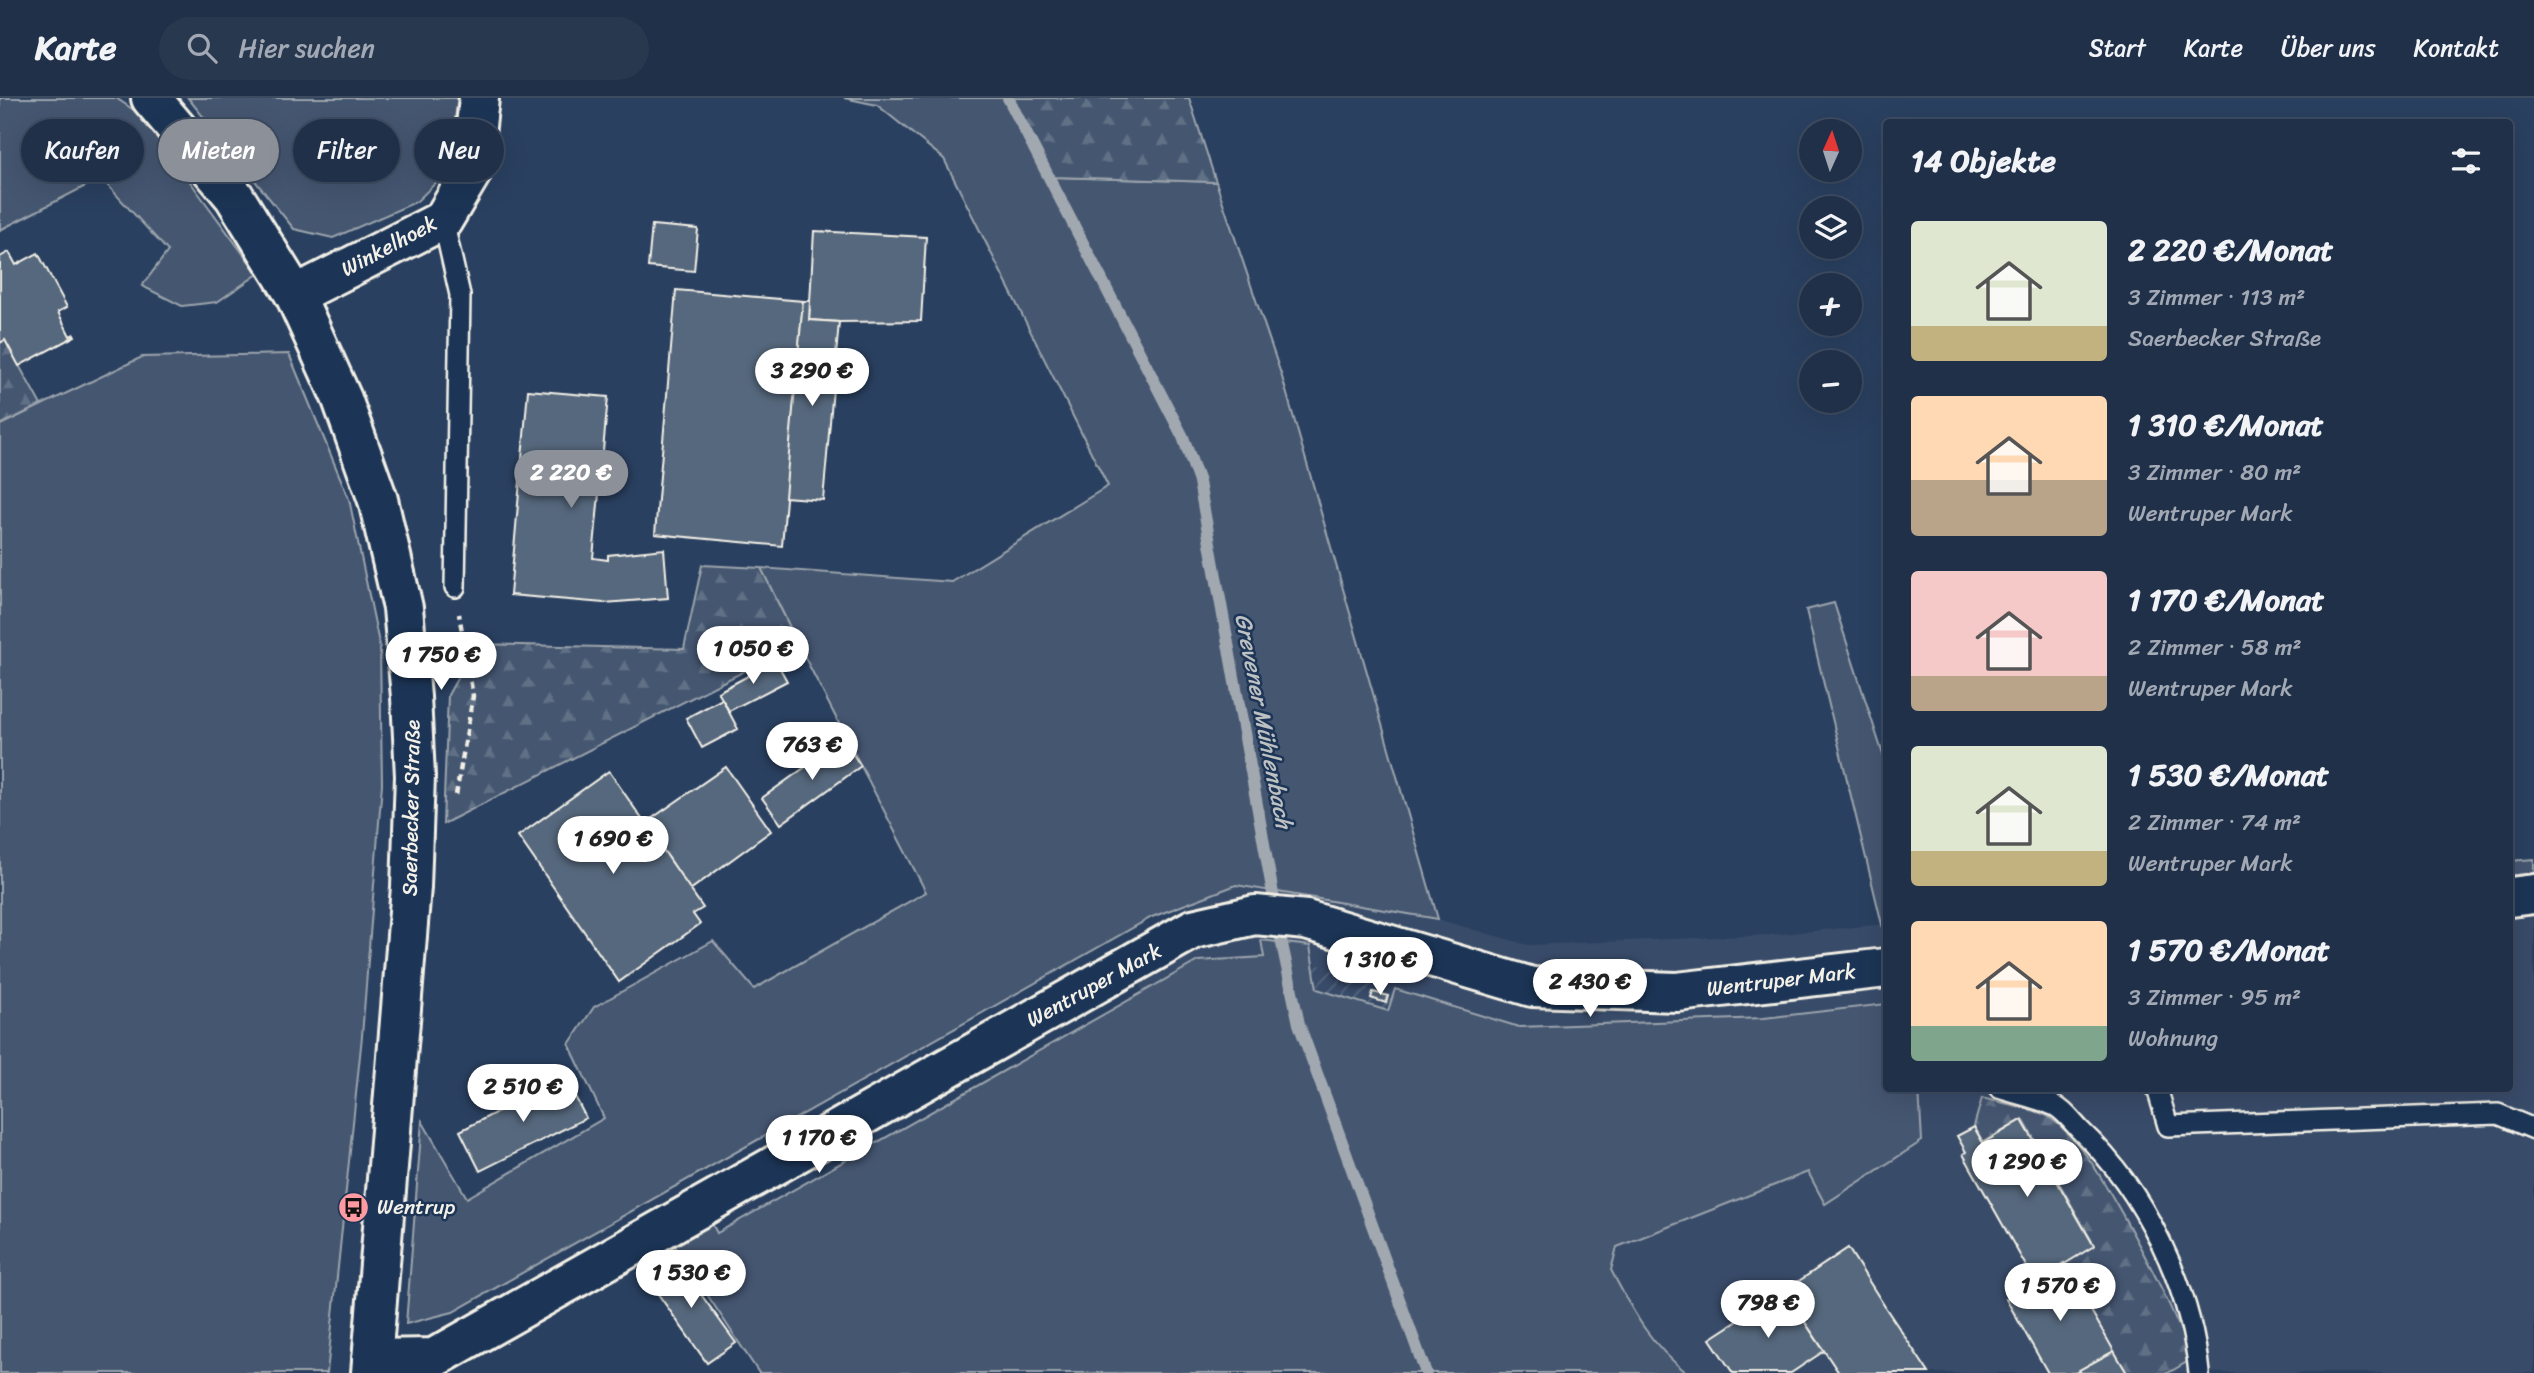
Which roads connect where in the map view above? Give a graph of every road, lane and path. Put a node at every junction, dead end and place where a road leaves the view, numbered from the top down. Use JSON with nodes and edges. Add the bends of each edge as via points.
{"nodes":[{"id":1,"x":151,"y":98,"type":"edge"},
{"id":2,"x":479,"y":98,"type":"edge"},
{"id":3,"x":443,"y":219,"type":"junction"},
{"id":4,"x":295,"y":295,"type":"junction"},
{"id":5,"x":455,"y":587,"type":"dead end"},
{"id":6,"x":2534,"y":894,"type":"edge"},
{"id":7,"x":2513,"y":897,"type":"edge"},
{"id":8,"x":1883,"y":968,"type":"edge"},
{"id":9,"x":2010,"y":1092,"type":"edge"},
{"id":10,"x":2158,"y":1092,"type":"edge"},
{"id":11,"x":2534,"y":1129,"type":"edge"},
{"id":12,"x":372,"y":1366,"type":"edge"},
{"id":13,"x":2199,"y":1373,"type":"edge"}],
"edges":[{"from":1,"to":4,"type":"street","name":"Saerbecker Straße","via":[[234,196]]},
{"from":2,"to":3,"type":"street","name":"Winkelhoek","via":[[471,173]]},
{"from":3,"to":4,"type":"street","name":"Winkelhoek"},
{"from":3,"to":5,"type":"lane","via":[[460,295]]},
{"from":4,"to":12,"type":"street","name":"Saerbecker Straße","via":[[342,399],[378,500],[403,608],[411,697],[415,776],[411,887]]},
{"from":6,"to":7,"type":"street"},
{"from":8,"to":12,"type":"street","name":"Wentruper Mark","via":[[1677,992],[1532,987],[1306,920],[1255,915],[1193,929],[434,1358]]},
{"from":9,"to":13,"type":"lane","via":[[2056,1107],[2098,1146],[2147,1214],[2183,1290]]},
{"from":10,"to":11,"type":"lane","via":[[2168,1126],[2498,1114]]}]}
